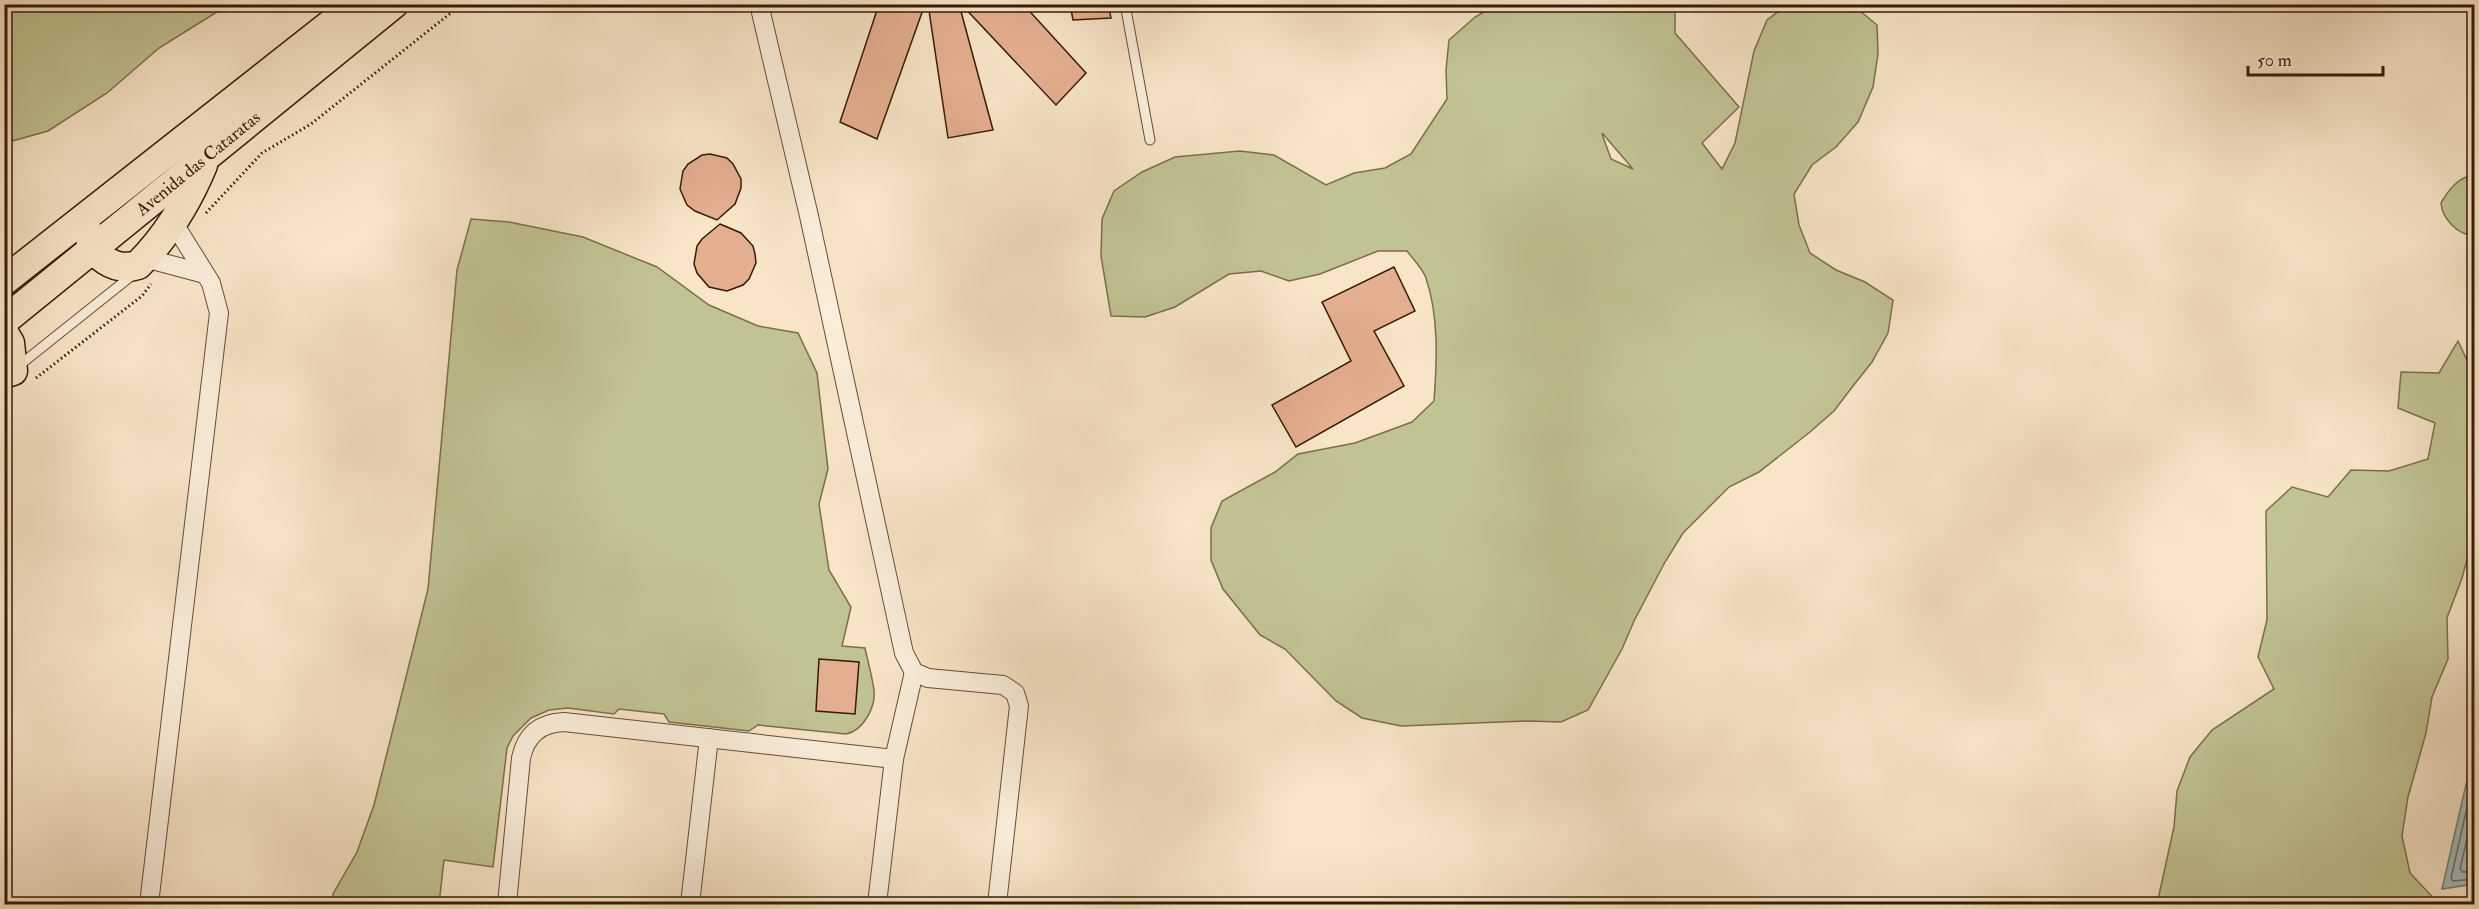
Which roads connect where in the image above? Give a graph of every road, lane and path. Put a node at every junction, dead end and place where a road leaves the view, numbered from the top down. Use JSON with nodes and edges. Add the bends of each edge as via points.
{"nodes":[{"id":1,"x":356,"y":4,"type":"edge"},
{"id":2,"x":394,"y":4,"type":"edge"},
{"id":3,"x":462,"y":4,"type":"edge"},
{"id":4,"x":759,"y":4,"type":"edge"},
{"id":5,"x":1125,"y":4,"type":"edge"},
{"id":6,"x":1150,"y":140,"type":"dead end"},
{"id":7,"x":206,"y":157,"type":"junction"},
{"id":8,"x":95,"y":212,"type":"junction"},
{"id":9,"x":178,"y":231,"type":"junction"},
{"id":10,"x":94,"y":250,"type":"junction"},
{"id":11,"x":149,"y":263,"type":"junction"},
{"id":12,"x":205,"y":274,"type":"junction"},
{"id":13,"x":4,"y":281,"type":"edge"},
{"id":14,"x":4,"y":321,"type":"edge"},
{"id":15,"x":4,"y":333,"type":"edge"},
{"id":16,"x":13,"y":380,"type":"edge"},
{"id":17,"x":4,"y":402,"type":"edge"},
{"id":18,"x":914,"y":672,"type":"junction"},
{"id":19,"x":709,"y":738,"type":"junction"},
{"id":20,"x":894,"y":759,"type":"junction"},
{"id":21,"x":149,"y":904,"type":"edge"},
{"id":22,"x":507,"y":904,"type":"edge"},
{"id":23,"x":690,"y":904,"type":"edge"},
{"id":24,"x":877,"y":904,"type":"edge"},
{"id":25,"x":997,"y":904,"type":"edge"}],
"edges":[{"from":1,"to":8,"type":"main road","name":"Avenida das Cataratas"},
{"from":2,"to":7,"type":"main road","name":"Avenida das Cataratas"},
{"from":3,"to":9,"type":"path","via":[[311,124],[262,153],[194,226]]},
{"from":4,"to":18,"type":"street","via":[[809,216],[898,632]]},
{"from":5,"to":6,"type":"lane"},
{"from":7,"to":9,"type":"main road"},
{"from":7,"to":10,"type":"main road","name":"Avenida das Cataratas"},
{"from":8,"to":10,"type":"main road","via":[[89,233]]},
{"from":8,"to":13,"type":"main road","name":"Avenida das Cataratas"},
{"from":9,"to":11,"type":"main road"},
{"from":9,"to":12,"type":"street"},
{"from":10,"to":11,"type":"main road","via":[[115,266]]},
{"from":10,"to":14,"type":"main road","name":"Avenida das Cataratas"},
{"from":11,"to":12,"type":"street"},
{"from":11,"to":16,"type":"lane"},
{"from":11,"to":16,"type":"path","via":[[142,296]]},
{"from":12,"to":21,"type":"street","via":[[219,313]]},
{"from":15,"to":16,"type":"main road","via":[[10,343]]},
{"from":16,"to":17,"type":"path"},
{"from":18,"to":20,"type":"street"},
{"from":18,"to":25,"type":"street","via":[[928,678],[1004,685],[1015,693],[1018,706]]},
{"from":19,"to":20,"type":"street"},
{"from":19,"to":22,"type":"street","via":[[564,722],[535,731],[521,758]]},
{"from":19,"to":23,"type":"street"},
{"from":20,"to":24,"type":"street"}]}
